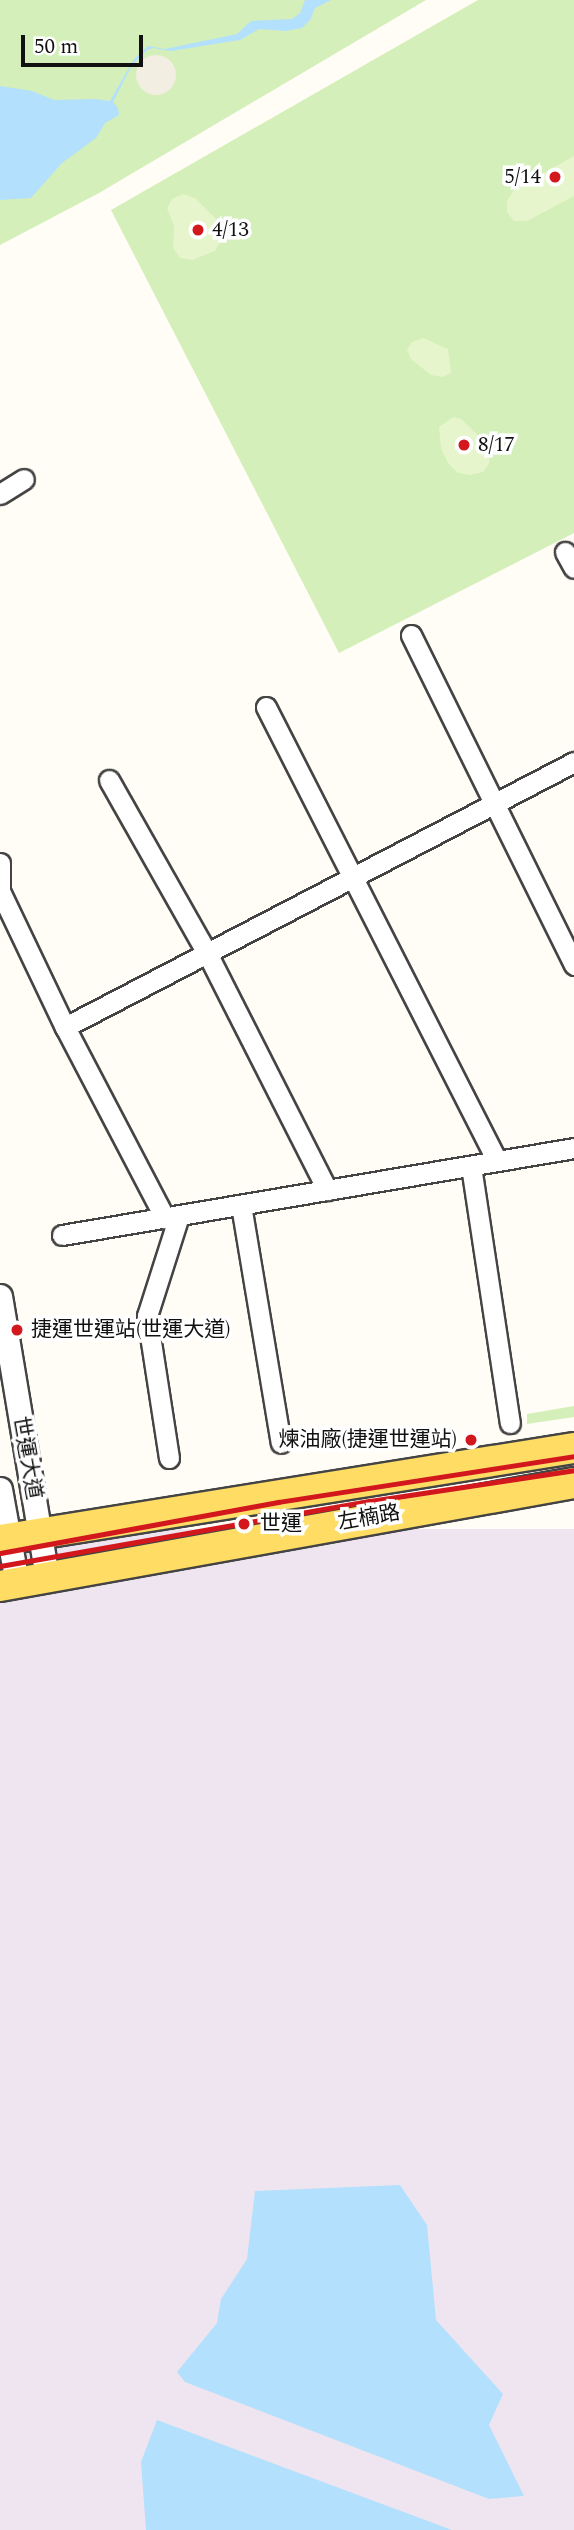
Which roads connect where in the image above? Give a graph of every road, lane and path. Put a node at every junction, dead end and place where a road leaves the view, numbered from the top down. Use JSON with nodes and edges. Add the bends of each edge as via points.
{"nodes":[{"id":1,"x":24,"y":479,"type":"dead end"},
{"id":2,"x":0,"y":494,"type":"edge"},
{"id":3,"x":411,"y":635,"type":"dead end"},
{"id":4,"x":266,"y":707,"type":"dead end"},
{"id":5,"x":574,"y":762,"type":"edge"},
{"id":6,"x":109,"y":780,"type":"dead end"},
{"id":7,"x":494,"y":804,"type":"junction"},
{"id":8,"x":0,"y":863,"type":"edge"},
{"id":9,"x":354,"y":878,"type":"junction"},
{"id":10,"x":207,"y":953,"type":"junction"},
{"id":11,"x":574,"y":965,"type":"edge"},
{"id":12,"x":65,"y":1027,"type":"junction"},
{"id":13,"x":574,"y":1148,"type":"edge"},
{"id":14,"x":497,"y":1161,"type":"junction"},
{"id":15,"x":471,"y":1166,"type":"junction"},
{"id":16,"x":327,"y":1191,"type":"junction"},
{"id":17,"x":241,"y":1205,"type":"junction"},
{"id":18,"x":172,"y":1217,"type":"junction"},
{"id":19,"x":62,"y":1236,"type":"dead end"},
{"id":20,"x":0,"y":1296,"type":"edge"},
{"id":21,"x":510,"y":1423,"type":"dead end"},
{"id":22,"x":281,"y":1443,"type":"dead end"},
{"id":23,"x":574,"y":1448,"type":"edge"},
{"id":24,"x":169,"y":1458,"type":"dead end"},
{"id":25,"x":574,"y":1483,"type":"edge"},
{"id":26,"x":0,"y":1489,"type":"edge"},
{"id":27,"x":40,"y":1533,"type":"junction"},
{"id":28,"x":4,"y":1539,"type":"edge"},
{"id":29,"x":47,"y":1578,"type":"junction"},
{"id":30,"x":8,"y":1585,"type":"edge"}],
"edges":[{"from":1,"to":2,"type":"street"},
{"from":3,"to":7,"type":"street"},
{"from":4,"to":9,"type":"street"},
{"from":5,"to":7,"type":"street"},
{"from":6,"to":10,"type":"street"},
{"from":7,"to":9,"type":"street"},
{"from":7,"to":11,"type":"street"},
{"from":8,"to":12,"type":"street","via":[[0,891]]},
{"from":9,"to":10,"type":"street"},
{"from":9,"to":14,"type":"street"},
{"from":10,"to":12,"type":"street"},
{"from":10,"to":16,"type":"street"},
{"from":12,"to":18,"type":"street"},
{"from":13,"to":14,"type":"street"},
{"from":14,"to":15,"type":"street"},
{"from":15,"to":16,"type":"street"},
{"from":15,"to":21,"type":"street"},
{"from":16,"to":17,"type":"street"},
{"from":17,"to":18,"type":"street"},
{"from":17,"to":22,"type":"street"},
{"from":18,"to":19,"type":"street"},
{"from":18,"to":24,"type":"street","via":[[147,1316]]},
{"from":20,"to":27,"type":"street","name":"世運大道"},
{"from":23,"to":27,"type":"main road","name":"左楠路"},
{"from":25,"to":29,"type":"main road","name":"左楠路"},
{"from":26,"to":28,"type":"street","name":"世運大道"},
{"from":27,"to":28,"type":"main road","name":"左楠路"},
{"from":27,"to":29,"type":"street","name":"世運大道"},
{"from":28,"to":30,"type":"street","name":"世運大道"},
{"from":29,"to":30,"type":"main road","name":"左楠路"}]}
